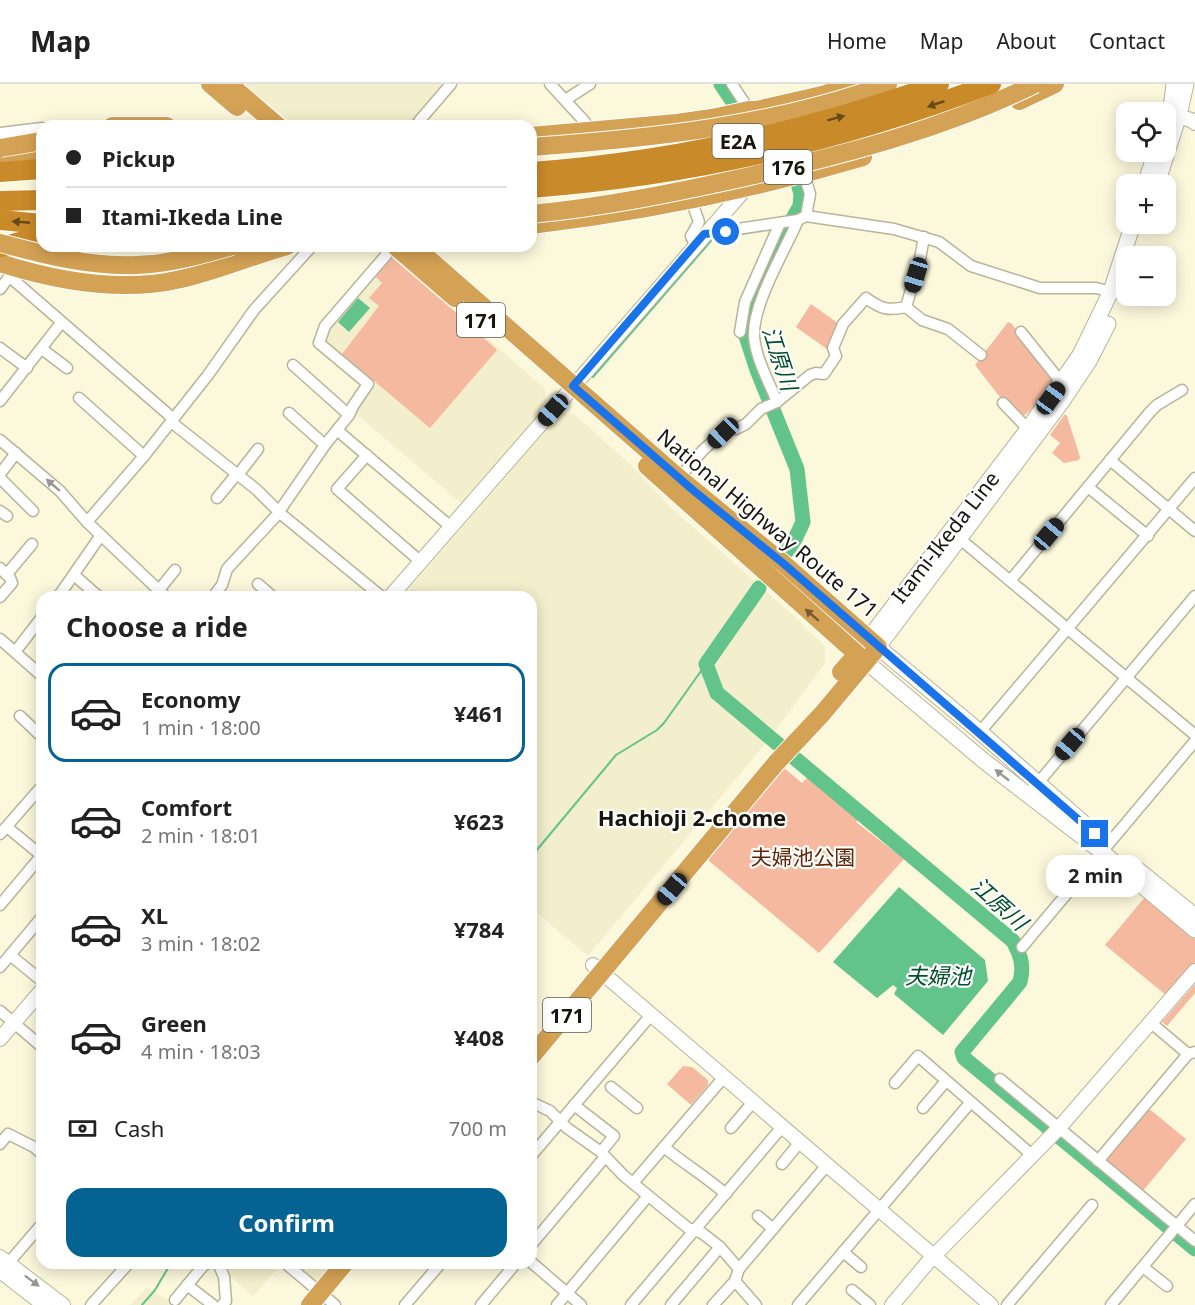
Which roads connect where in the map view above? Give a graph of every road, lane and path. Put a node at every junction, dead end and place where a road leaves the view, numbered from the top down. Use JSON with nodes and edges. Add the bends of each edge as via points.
{"nodes":[{"id":1,"x":210,"y":84,"type":"edge"},
{"id":2,"x":229,"y":84,"type":"edge"},
{"id":3,"x":451,"y":84,"type":"edge"},
{"id":4,"x":550,"y":84,"type":"edge"},
{"id":5,"x":590,"y":84,"type":"edge"},
{"id":6,"x":732,"y":84,"type":"edge"},
{"id":7,"x":857,"y":84,"type":"edge"},
{"id":8,"x":888,"y":84,"type":"edge"},
{"id":9,"x":939,"y":84,"type":"edge"},
{"id":10,"x":990,"y":84,"type":"edge"},
{"id":11,"x":1035,"y":84,"type":"edge"},
{"id":12,"x":1056,"y":84,"type":"edge"},
{"id":13,"x":1185,"y":87,"type":"edge"},
{"id":14,"x":833,"y":88,"type":"edge"},
{"id":15,"x":565,"y":100,"type":"junction"},
{"id":16,"x":1176,"y":106,"type":"edge"},
{"id":17,"x":749,"y":110,"type":"junction"},
{"id":18,"x":1176,"y":118,"type":"edge"},
{"id":19,"x":251,"y":120,"type":"edge"},
{"id":20,"x":271,"y":120,"type":"edge"},
{"id":21,"x":420,"y":120,"type":"edge"},
{"id":22,"x":585,"y":122,"type":"dead end"},
{"id":23,"x":1195,"y":123,"type":"edge"},
{"id":24,"x":36,"y":132,"type":"edge"},
{"id":25,"x":537,"y":135,"type":"edge"},
{"id":26,"x":2,"y":140,"type":"edge"},
{"id":27,"x":36,"y":141,"type":"edge"},
{"id":28,"x":537,"y":146,"type":"edge"},
{"id":29,"x":610,"y":147,"type":"dead end"},
{"id":30,"x":36,"y":148,"type":"edge"},
{"id":31,"x":751,"y":148,"type":"junction"},
{"id":32,"x":36,"y":151,"type":"edge"},
{"id":33,"x":0,"y":158,"type":"edge"},
{"id":34,"x":537,"y":160,"type":"edge"},
{"id":35,"x":36,"y":169,"type":"edge"},
{"id":36,"x":537,"y":171,"type":"edge"},
{"id":37,"x":0,"y":172,"type":"edge"},
{"id":38,"x":804,"y":174,"type":"junction"},
{"id":39,"x":748,"y":186,"type":"junction"},
{"id":40,"x":36,"y":187,"type":"edge"},
{"id":41,"x":537,"y":187,"type":"edge"},
{"id":42,"x":0,"y":188,"type":"edge"},
{"id":43,"x":674,"y":188,"type":"dead end"},
{"id":44,"x":537,"y":199,"type":"edge"},
{"id":45,"x":36,"y":200,"type":"edge"},
{"id":46,"x":0,"y":201,"type":"edge"},
{"id":47,"x":694,"y":208,"type":"dead end"},
{"id":48,"x":537,"y":213,"type":"edge"},
{"id":49,"x":801,"y":219,"type":"junction"},
{"id":50,"x":0,"y":220,"type":"edge"},
{"id":51,"x":36,"y":223,"type":"edge"},
{"id":52,"x":783,"y":223,"type":"junction"},
{"id":53,"x":537,"y":224,"type":"edge"},
{"id":54,"x":36,"y":237,"type":"edge"},
{"id":55,"x":924,"y":237,"type":"junction"},
{"id":56,"x":700,"y":240,"type":"junction"},
{"id":57,"x":0,"y":245,"type":"edge"},
{"id":58,"x":207,"y":252,"type":"edge"},
{"id":59,"x":250,"y":252,"type":"edge"},
{"id":60,"x":268,"y":252,"type":"edge"},
{"id":61,"x":307,"y":252,"type":"edge"},
{"id":62,"x":388,"y":252,"type":"edge"},
{"id":63,"x":395,"y":252,"type":"edge"},
{"id":64,"x":436,"y":254,"type":"edge"},
{"id":65,"x":6,"y":268,"type":"edge"},
{"id":66,"x":0,"y":289,"type":"edge"},
{"id":67,"x":1116,"y":292,"type":"junction"},
{"id":68,"x":906,"y":308,"type":"junction"},
{"id":69,"x":61,"y":323,"type":"junction"},
{"id":70,"x":740,"y":332,"type":"dead end"},
{"id":71,"x":1022,"y":332,"type":"dead end"},
{"id":72,"x":0,"y":348,"type":"edge"},
{"id":73,"x":42,"y":349,"type":"junction"},
{"id":74,"x":981,"y":355,"type":"dead end"},
{"id":75,"x":293,"y":365,"type":"dead end"},
{"id":76,"x":27,"y":368,"type":"junction"},
{"id":77,"x":67,"y":368,"type":"dead end"},
{"id":78,"x":1063,"y":382,"type":"junction"},
{"id":79,"x":570,"y":390,"type":"junction"},
{"id":80,"x":1182,"y":390,"type":"dead end"},
{"id":81,"x":79,"y":398,"type":"dead end"},
{"id":82,"x":0,"y":400,"type":"edge"},
{"id":83,"x":777,"y":402,"type":"junction"},
{"id":84,"x":1003,"y":403,"type":"dead end"},
{"id":85,"x":289,"y":413,"type":"dead end"},
{"id":86,"x":349,"y":415,"type":"junction"},
{"id":87,"x":172,"y":420,"type":"junction"},
{"id":88,"x":1028,"y":429,"type":"junction"},
{"id":89,"x":338,"y":431,"type":"junction"},
{"id":90,"x":0,"y":440,"type":"edge"},
{"id":91,"x":325,"y":445,"type":"junction"},
{"id":92,"x":258,"y":449,"type":"dead end"},
{"id":93,"x":16,"y":453,"type":"junction"},
{"id":94,"x":367,"y":455,"type":"junction"},
{"id":95,"x":144,"y":456,"type":"junction"},
{"id":96,"x":1110,"y":460,"type":"junction"},
{"id":97,"x":0,"y":476,"type":"edge"},
{"id":98,"x":236,"y":476,"type":"junction"},
{"id":99,"x":679,"y":478,"type":"junction"},
{"id":100,"x":1195,"y":478,"type":"edge"},
{"id":101,"x":1088,"y":487,"type":"junction"},
{"id":102,"x":217,"y":498,"type":"dead end"},
{"id":103,"x":1169,"y":509,"type":"junction"},
{"id":104,"x":33,"y":511,"type":"dead end"},
{"id":105,"x":278,"y":511,"type":"junction"},
{"id":106,"x":87,"y":522,"type":"junction"},
{"id":107,"x":451,"y":527,"type":"junction"},
{"id":108,"x":1195,"y":531,"type":"edge"},
{"id":109,"x":101,"y":535,"type":"junction"},
{"id":110,"x":1148,"y":536,"type":"junction"},
{"id":111,"x":960,"y":539,"type":"junction"},
{"id":112,"x":32,"y":544,"type":"dead end"},
{"id":113,"x":421,"y":562,"type":"junction"},
{"id":114,"x":175,"y":570,"type":"dead end"},
{"id":115,"x":4,"y":571,"type":"edge"},
{"id":116,"x":74,"y":575,"type":"junction"},
{"id":117,"x":1010,"y":581,"type":"junction"},
{"id":118,"x":258,"y":584,"type":"dead end"},
{"id":119,"x":62,"y":591,"type":"edge"},
{"id":120,"x":92,"y":591,"type":"edge"},
{"id":121,"x":159,"y":591,"type":"edge"},
{"id":122,"x":164,"y":591,"type":"edge"},
{"id":123,"x":218,"y":591,"type":"edge"},
{"id":124,"x":266,"y":591,"type":"edge"},
{"id":125,"x":375,"y":591,"type":"edge"},
{"id":126,"x":395,"y":591,"type":"edge"},
{"id":127,"x":1195,"y":596,"type":"edge"},
{"id":128,"x":0,"y":597,"type":"edge"},
{"id":129,"x":886,"y":614,"type":"junction"},
{"id":130,"x":847,"y":620,"type":"junction"},
{"id":131,"x":36,"y":624,"type":"edge"},
{"id":132,"x":1067,"y":629,"type":"junction"},
{"id":133,"x":0,"y":639,"type":"edge"},
{"id":134,"x":873,"y":643,"type":"junction"},
{"id":135,"x":15,"y":652,"type":"junction"},
{"id":136,"x":861,"y":658,"type":"junction"},
{"id":137,"x":36,"y":671,"type":"edge"},
{"id":138,"x":1126,"y":677,"type":"junction"},
{"id":139,"x":20,"y":716,"type":"dead end"},
{"id":140,"x":36,"y":731,"type":"edge"},
{"id":141,"x":980,"y":732,"type":"junction"},
{"id":142,"x":1195,"y":735,"type":"edge"},
{"id":143,"x":1195,"y":741,"type":"edge"},
{"id":144,"x":1038,"y":783,"type":"junction"},
{"id":145,"x":36,"y":793,"type":"edge"},
{"id":146,"x":1028,"y":795,"type":"junction"},
{"id":147,"x":4,"y":831,"type":"edge"},
{"id":148,"x":1105,"y":848,"type":"junction"},
{"id":149,"x":36,"y":852,"type":"edge"},
{"id":150,"x":36,"y":863,"type":"edge"},
{"id":151,"x":0,"y":904,"type":"edge"},
{"id":152,"x":1195,"y":916,"type":"edge"},
{"id":153,"x":36,"y":925,"type":"edge"},
{"id":154,"x":1195,"y":930,"type":"edge"},
{"id":155,"x":1022,"y":947,"type":"dead end"},
{"id":156,"x":10,"y":955,"type":"junction"},
{"id":157,"x":0,"y":967,"type":"edge"},
{"id":158,"x":597,"y":969,"type":"junction"},
{"id":159,"x":1195,"y":971,"type":"edge"},
{"id":160,"x":36,"y":976,"type":"edge"},
{"id":161,"x":36,"y":997,"type":"edge"},
{"id":162,"x":0,"y":1011,"type":"edge"},
{"id":163,"x":651,"y":1015,"type":"junction"},
{"id":164,"x":1150,"y":1022,"type":"junction"},
{"id":165,"x":13,"y":1024,"type":"junction"},
{"id":166,"x":537,"y":1033,"type":"edge"},
{"id":167,"x":0,"y":1039,"type":"edge"},
{"id":168,"x":36,"y":1045,"type":"edge"},
{"id":169,"x":537,"y":1049,"type":"edge"},
{"id":170,"x":1191,"y":1053,"type":"edge"},
{"id":171,"x":724,"y":1077,"type":"junction"},
{"id":172,"x":1000,"y":1079,"type":"dead end"},
{"id":173,"x":605,"y":1081,"type":"junction"},
{"id":174,"x":946,"y":1081,"type":"junction"},
{"id":175,"x":895,"y":1083,"type":"dead end"},
{"id":176,"x":753,"y":1102,"type":"junction"},
{"id":177,"x":970,"y":1103,"type":"junction"},
{"id":178,"x":537,"y":1105,"type":"edge"},
{"id":179,"x":574,"y":1105,"type":"junction"},
{"id":180,"x":637,"y":1108,"type":"dead end"},
{"id":181,"x":923,"y":1108,"type":"dead end"},
{"id":182,"x":561,"y":1121,"type":"junction"},
{"id":183,"x":782,"y":1127,"type":"junction"},
{"id":184,"x":731,"y":1128,"type":"dead end"},
{"id":185,"x":1055,"y":1132,"type":"junction"},
{"id":186,"x":800,"y":1142,"type":"junction"},
{"id":187,"x":0,"y":1144,"type":"edge"},
{"id":188,"x":665,"y":1148,"type":"junction"},
{"id":189,"x":36,"y":1149,"type":"edge"},
{"id":190,"x":537,"y":1149,"type":"edge"},
{"id":191,"x":603,"y":1155,"type":"junction"},
{"id":192,"x":1033,"y":1156,"type":"junction"},
{"id":193,"x":1098,"y":1161,"type":"junction"},
{"id":194,"x":782,"y":1164,"type":"dead end"},
{"id":195,"x":827,"y":1165,"type":"junction"},
{"id":196,"x":633,"y":1184,"type":"junction"},
{"id":197,"x":726,"y":1194,"type":"junction"},
{"id":198,"x":648,"y":1196,"type":"junction"},
{"id":199,"x":1195,"y":1204,"type":"edge"},
{"id":200,"x":1092,"y":1206,"type":"dead end"},
{"id":201,"x":879,"y":1209,"type":"junction"},
{"id":202,"x":758,"y":1216,"type":"dead end"},
{"id":203,"x":1177,"y":1226,"type":"junction"},
{"id":204,"x":695,"y":1229,"type":"junction"},
{"id":205,"x":773,"y":1229,"type":"junction"},
{"id":206,"x":36,"y":1230,"type":"edge"},
{"id":207,"x":537,"y":1238,"type":"edge"},
{"id":208,"x":1195,"y":1241,"type":"edge"},
{"id":209,"x":720,"y":1248,"type":"junction"},
{"id":210,"x":843,"y":1252,"type":"junction"},
{"id":211,"x":934,"y":1256,"type":"junction"},
{"id":212,"x":2,"y":1266,"type":"edge"},
{"id":213,"x":537,"y":1267,"type":"edge"},
{"id":214,"x":861,"y":1267,"type":"dead end"},
{"id":215,"x":1143,"y":1267,"type":"junction"},
{"id":216,"x":124,"y":1269,"type":"edge"},
{"id":217,"x":200,"y":1269,"type":"edge"},
{"id":218,"x":221,"y":1269,"type":"edge"},
{"id":219,"x":291,"y":1269,"type":"edge"},
{"id":220,"x":342,"y":1269,"type":"edge"},
{"id":221,"x":352,"y":1269,"type":"edge"},
{"id":222,"x":436,"y":1269,"type":"edge"},
{"id":223,"x":511,"y":1269,"type":"edge"},
{"id":224,"x":739,"y":1269,"type":"junction"},
{"id":225,"x":735,"y":1281,"type":"junction"},
{"id":226,"x":187,"y":1285,"type":"junction"},
{"id":227,"x":1167,"y":1286,"type":"dead end"},
{"id":228,"x":852,"y":1290,"type":"dead end"},
{"id":229,"x":567,"y":1293,"type":"junction"},
{"id":230,"x":175,"y":1300,"type":"dead end"},
{"id":231,"x":323,"y":1301,"type":"edge"},
{"id":232,"x":894,"y":1304,"type":"edge"},
{"id":233,"x":44,"y":1305,"type":"edge"},
{"id":234,"x":63,"y":1305,"type":"edge"},
{"id":235,"x":91,"y":1305,"type":"edge"},
{"id":236,"x":213,"y":1305,"type":"edge"},
{"id":237,"x":222,"y":1305,"type":"edge"},
{"id":238,"x":405,"y":1305,"type":"edge"},
{"id":239,"x":481,"y":1305,"type":"edge"},
{"id":240,"x":557,"y":1305,"type":"edge"},
{"id":241,"x":581,"y":1305,"type":"edge"},
{"id":242,"x":631,"y":1305,"type":"edge"},
{"id":243,"x":671,"y":1305,"type":"edge"},
{"id":244,"x":712,"y":1305,"type":"edge"},
{"id":245,"x":756,"y":1305,"type":"edge"},
{"id":246,"x":798,"y":1305,"type":"edge"},
{"id":247,"x":870,"y":1305,"type":"edge"},
{"id":248,"x":991,"y":1305,"type":"edge"},
{"id":249,"x":1007,"y":1305,"type":"edge"},
{"id":250,"x":1111,"y":1305,"type":"edge"}],
"edges":[{"from":1,"to":19,"type":"highway"},
{"from":2,"to":20,"type":"highway"},
{"from":3,"to":21,"type":"street"},
{"from":4,"to":15,"type":"street"},
{"from":5,"to":15,"type":"street"},
{"from":6,"to":17,"type":"street"},
{"from":7,"to":14,"type":"highway"},
{"from":8,"to":28,"type":"highway","number":"176","bridge":true,"via":[[802,111],[735,125],[673,135]]},
{"from":31,"to":9,"type":"highway","number":"E2A","one_way":true,"bridge":true},
{"from":10,"to":31,"type":"highway","number":"E2A","one_way":true,"bridge":true,"via":[[851,132]]},
{"from":11,"to":48,"type":"highway","number":"176","bridge":true,"via":[[899,137],[834,156],[699,187]]},
{"from":12,"to":38,"type":"highway","via":[[966,123]]},
{"from":13,"to":16,"type":"main road"},
{"from":14,"to":17,"type":"highway"},
{"from":14,"to":39,"type":"street"},
{"from":15,"to":22,"type":"street"},
{"from":17,"to":25,"type":"highway","via":[[677,123]]},
{"from":18,"to":23,"type":"street"},
{"from":24,"to":26,"type":"highway"},
{"from":26,"to":27,"type":"highway","bridge":true},
{"from":26,"to":30,"type":"highway"},
{"from":29,"to":43,"type":"street"},
{"from":31,"to":34,"type":"highway","bridge":true},
{"from":31,"to":36,"type":"highway","number":"E2A","bridge":true},
{"from":31,"to":41,"type":"highway","number":"E2A","bridge":true,"via":[[678,170]]},
{"from":31,"to":44,"type":"highway","bridge":true,"via":[[600,188]]},
{"from":32,"to":33,"type":"highway"},
{"from":35,"to":37,"type":"highway"},
{"from":38,"to":39,"type":"highway"},
{"from":38,"to":49,"type":"street","via":[[810,194]]},
{"from":39,"to":53,"type":"highway","via":[[689,201]]},
{"from":39,"to":56,"type":"street"},
{"from":40,"to":42,"type":"highway"},
{"from":45,"to":46,"type":"highway"},
{"from":47,"to":56,"type":"street","via":[[699,222],[691,236]]},
{"from":49,"to":52,"type":"street"},
{"from":49,"to":55,"type":"street","via":[[894,229]]},
{"from":49,"to":83,"type":"street","via":[[755,323],[757,354]]},
{"from":51,"to":50,"type":"highway","one_way":true},
{"from":52,"to":56,"type":"street"},
{"from":52,"to":70,"type":"street","via":[[744,302]]},
{"from":54,"to":57,"type":"highway"},
{"from":55,"to":67,"type":"street","via":[[939,242],[971,266],[1040,288]]},
{"from":55,"to":68,"type":"street"},
{"from":56,"to":79,"type":"street"},
{"from":57,"to":58,"type":"highway","bridge":true,"via":[[108,265],[162,263]]},
{"from":57,"to":59,"type":"highway","bridge":true,"via":[[80,273],[110,276],[165,273]]},
{"from":60,"to":65,"type":"highway","via":[[161,283],[104,285]]},
{"from":61,"to":87,"type":"street","via":[[254,310]]},
{"from":62,"to":86,"type":"street","via":[[325,326],[319,343],[368,384]]},
{"from":63,"to":79,"type":"highway","name":"National Highway Route 171","number":"171"},
{"from":64,"to":79,"type":"highway","name":"National Highway Route 171","number":"171"},
{"from":65,"to":66,"type":"street"},
{"from":65,"to":69,"type":"street"},
{"from":67,"to":78,"type":"main road","name":"Itami-Ikeda Line"},
{"from":67,"to":111,"type":"main road","name":"Itami-Ikeda Line","via":[[1089,361]]},
{"from":68,"to":74,"type":"street","via":[[922,320],[948,329]]},
{"from":68,"to":83,"type":"street","via":[[879,308],[866,298],[843,324],[833,348],[836,356],[824,374],[810,375]]},
{"from":69,"to":73,"type":"street"},
{"from":69,"to":87,"type":"street"},
{"from":71,"to":78,"type":"street"},
{"from":72,"to":76,"type":"street"},
{"from":73,"to":76,"type":"street"},
{"from":73,"to":77,"type":"street"},
{"from":75,"to":86,"type":"street"},
{"from":76,"to":82,"type":"street"},
{"from":78,"to":88,"type":"main road","name":"Itami-Ikeda Line"},
{"from":79,"to":99,"type":"highway","name":"National Highway Route 171","number":"171"},
{"from":79,"to":107,"type":"street"},
{"from":136,"to":79,"type":"highway","name":"National Highway Route 171","number":"171","one_way":true},
{"from":80,"to":96,"type":"street","via":[[1157,405]]},
{"from":81,"to":95,"type":"street"},
{"from":83,"to":99,"type":"street","via":[[760,409],[746,424],[736,429],[732,425]]},
{"from":84,"to":88,"type":"street"},
{"from":85,"to":91,"type":"street"},
{"from":86,"to":89,"type":"street"},
{"from":87,"to":95,"type":"street"},
{"from":87,"to":98,"type":"street"},
{"from":88,"to":129,"type":"main road","name":"Itami-Ikeda Line"},
{"from":89,"to":91,"type":"street"},
{"from":89,"to":94,"type":"street"},
{"from":90,"to":93,"type":"street"},
{"from":91,"to":105,"type":"street"},
{"from":92,"to":98,"type":"street"},
{"from":93,"to":97,"type":"street"},
{"from":106,"to":93,"type":"street","one_way":true,"via":[[60,491]]},
{"from":94,"to":107,"type":"street"},
{"from":94,"to":113,"type":"street","via":[[337,489]]},
{"from":95,"to":106,"type":"street"},
{"from":96,"to":101,"type":"street"},
{"from":96,"to":103,"type":"street"},
{"from":97,"to":104,"type":"street"},
{"from":98,"to":102,"type":"street"},
{"from":98,"to":105,"type":"street"},
{"from":99,"to":130,"type":"highway","name":"National Highway Route 171","number":"171"},
{"from":100,"to":103,"type":"street"},
{"from":101,"to":110,"type":"street"},
{"from":101,"to":117,"type":"street"},
{"from":103,"to":108,"type":"street"},
{"from":103,"to":110,"type":"street"},
{"from":105,"to":123,"type":"street","via":[[227,569]]},
{"from":105,"to":125,"type":"street"},
{"from":106,"to":109,"type":"street"},
{"from":107,"to":113,"type":"street"},
{"from":109,"to":116,"type":"street"},
{"from":109,"to":121,"type":"street"},
{"from":110,"to":132,"type":"street"},
{"from":111,"to":117,"type":"street"},
{"from":111,"to":134,"type":"main road","name":"Itami-Ikeda Line"},
{"from":112,"to":115,"type":"street"},
{"from":113,"to":126,"type":"street"},
{"from":114,"to":122,"type":"street"},
{"from":115,"to":128,"type":"street","via":[[12,583]]},
{"from":116,"to":119,"type":"street"},
{"from":116,"to":120,"type":"street"},
{"from":117,"to":132,"type":"street"},
{"from":118,"to":124,"type":"street"},
{"from":127,"to":138,"type":"street"},
{"from":129,"to":130,"type":"street","via":[[867,624]]},
{"from":129,"to":134,"type":"main road","name":"Itami-Ikeda Line"},
{"from":130,"to":134,"type":"highway","name":"National Highway Route 171","number":"171"},
{"from":131,"to":135,"type":"street"},
{"from":132,"to":138,"type":"street"},
{"from":132,"to":141,"type":"street"},
{"from":133,"to":135,"type":"street"},
{"from":134,"to":136,"type":"highway","name":"National Highway Route 171","number":"171"},
{"from":134,"to":141,"type":"main road"},
{"from":135,"to":137,"type":"street"},
{"from":146,"to":136,"type":"main road","one_way":true},
{"from":136,"to":158,"type":"highway","name":"National Highway Route 171","number":"171","via":[[822,714]]},
{"from":138,"to":142,"type":"street"},
{"from":138,"to":144,"type":"street"},
{"from":139,"to":140,"type":"street"},
{"from":141,"to":144,"type":"main road"},
{"from":143,"to":148,"type":"street"},
{"from":144,"to":146,"type":"street"},
{"from":144,"to":148,"type":"main road"},
{"from":145,"to":147,"type":"street"},
{"from":146,"to":148,"type":"main road"},
{"from":147,"to":149,"type":"street"},
{"from":148,"to":152,"type":"main road"},
{"from":148,"to":154,"type":"main road"},
{"from":148,"to":155,"type":"street"},
{"from":150,"to":151,"type":"street"},
{"from":153,"to":156,"type":"street"},
{"from":156,"to":157,"type":"street"},
{"from":156,"to":160,"type":"street"},
{"from":158,"to":163,"type":"street"},
{"from":158,"to":166,"type":"highway","name":"National Highway Route 171","number":"171"},
{"from":158,"to":169,"type":"highway","name":"National Highway Route 171","number":"171"},
{"from":159,"to":164,"type":"street"},
{"from":161,"to":165,"type":"street"},
{"from":162,"to":165,"type":"street"},
{"from":163,"to":171,"type":"street"},
{"from":163,"to":173,"type":"street"},
{"from":164,"to":170,"type":"street"},
{"from":164,"to":185,"type":"street"},
{"from":165,"to":167,"type":"street"},
{"from":165,"to":168,"type":"street"},
{"from":170,"to":193,"type":"street"},
{"from":171,"to":176,"type":"street"},
{"from":171,"to":188,"type":"street"},
{"from":172,"to":185,"type":"street"},
{"from":173,"to":179,"type":"street"},
{"from":173,"to":180,"type":"street"},
{"from":174,"to":175,"type":"street","via":[[918,1056]]},
{"from":174,"to":177,"type":"street"},
{"from":174,"to":181,"type":"street"},
{"from":176,"to":183,"type":"street"},
{"from":176,"to":184,"type":"street"},
{"from":177,"to":192,"type":"street"},
{"from":177,"to":201,"type":"street"},
{"from":178,"to":182,"type":"street"},
{"from":179,"to":182,"type":"street"},
{"from":179,"to":191,"type":"street","via":[[614,1136]]},
{"from":182,"to":190,"type":"street"},
{"from":182,"to":191,"type":"street"},
{"from":183,"to":186,"type":"street"},
{"from":183,"to":197,"type":"street"},
{"from":185,"to":192,"type":"street"},
{"from":185,"to":193,"type":"street"},
{"from":186,"to":194,"type":"street"},
{"from":186,"to":195,"type":"street"},
{"from":187,"to":189,"type":"street","via":[[11,1130]]},
{"from":188,"to":196,"type":"street"},
{"from":188,"to":197,"type":"street"},
{"from":191,"to":196,"type":"street"},
{"from":191,"to":207,"type":"street"},
{"from":192,"to":211,"type":"street"},
{"from":193,"to":203,"type":"street"},
{"from":195,"to":201,"type":"street"},
{"from":195,"to":205,"type":"street"},
{"from":196,"to":198,"type":"street"},
{"from":197,"to":204,"type":"street"},
{"from":198,"to":204,"type":"street","via":[[688,1228]]},
{"from":198,"to":229,"type":"street"},
{"from":199,"to":203,"type":"street"},
{"from":200,"to":249,"type":"street"},
{"from":201,"to":210,"type":"street"},
{"from":201,"to":211,"type":"street"},
{"from":202,"to":205,"type":"street"},
{"from":203,"to":208,"type":"street"},
{"from":203,"to":215,"type":"street"},
{"from":204,"to":209,"type":"street"},
{"from":204,"to":242,"type":"street"},
{"from":205,"to":224,"type":"street"},
{"from":206,"to":212,"type":"street"},
{"from":209,"to":224,"type":"street"},
{"from":209,"to":243,"type":"street"},
{"from":210,"to":214,"type":"street"},
{"from":210,"to":246,"type":"street"},
{"from":211,"to":232,"type":"street"},
{"from":211,"to":248,"type":"street"},
{"from":212,"to":233,"type":"street"},
{"from":212,"to":234,"type":"street","one_way":true},
{"from":213,"to":229,"type":"street"},
{"from":215,"to":227,"type":"street"},
{"from":215,"to":250,"type":"street"},
{"from":216,"to":235,"type":"street"},
{"from":217,"to":226,"type":"street"},
{"from":218,"to":237,"type":"street","via":[[226,1301]]},
{"from":219,"to":231,"type":"street"},
{"from":220,"to":231,"type":"highway"},
{"from":221,"to":231,"type":"highway"},
{"from":222,"to":238,"type":"street"},
{"from":223,"to":239,"type":"street"},
{"from":224,"to":225,"type":"street"},
{"from":225,"to":244,"type":"street"},
{"from":225,"to":245,"type":"street"},
{"from":226,"to":230,"type":"street"},
{"from":226,"to":236,"type":"street"},
{"from":228,"to":247,"type":"street"},
{"from":229,"to":240,"type":"street"},
{"from":229,"to":241,"type":"street"}]}
